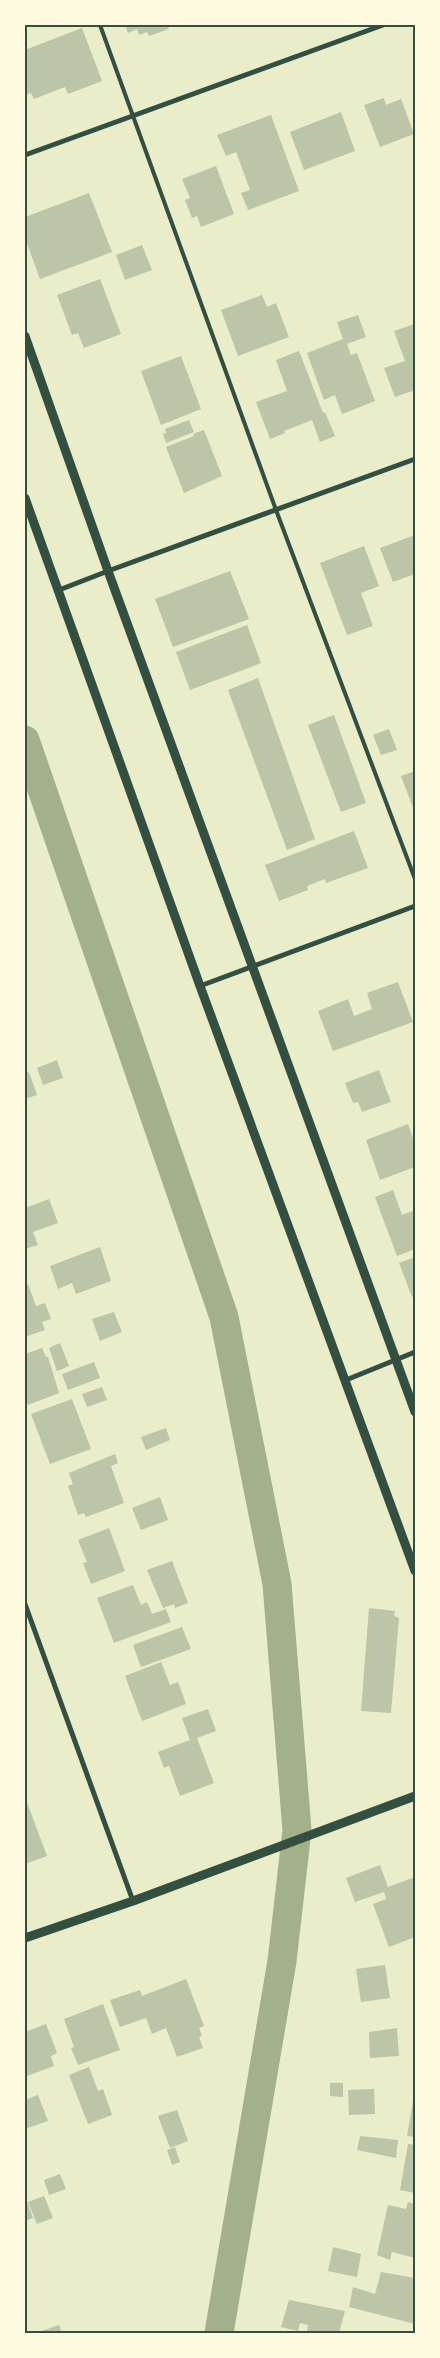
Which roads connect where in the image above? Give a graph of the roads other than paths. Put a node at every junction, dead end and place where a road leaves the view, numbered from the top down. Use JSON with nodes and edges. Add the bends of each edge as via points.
{"nodes":[{"id":1,"x":100,"y":25,"type":"edge"},
{"id":2,"x":383,"y":25,"type":"edge"},
{"id":3,"x":133,"y":116,"type":"junction"},
{"id":4,"x":25,"y":155,"type":"edge"},
{"id":5,"x":25,"y":336,"type":"edge"},
{"id":6,"x":415,"y":460,"type":"edge"},
{"id":7,"x":25,"y":498,"type":"edge"},
{"id":8,"x":276,"y":510,"type":"junction"},
{"id":9,"x":108,"y":571,"type":"junction"},
{"id":10,"x":58,"y":590,"type":"junction"},
{"id":11,"x":415,"y":879,"type":"edge"},
{"id":12,"x":415,"y":906,"type":"edge"},
{"id":13,"x":252,"y":965,"type":"junction"},
{"id":14,"x":200,"y":986,"type":"junction"},
{"id":15,"x":415,"y":1352,"type":"edge"},
{"id":16,"x":396,"y":1359,"type":"junction"},
{"id":17,"x":346,"y":1380,"type":"junction"},
{"id":18,"x":415,"y":1412,"type":"edge"},
{"id":19,"x":415,"y":1571,"type":"edge"},
{"id":20,"x":25,"y":1604,"type":"edge"},
{"id":21,"x":415,"y":1796,"type":"edge"},
{"id":22,"x":133,"y":1901,"type":"junction"},
{"id":23,"x":25,"y":1938,"type":"edge"}],
"edges":[{"from":1,"to":3,"type":"lane"},
{"from":2,"to":3,"type":"street"},
{"from":3,"to":4,"type":"street"},
{"from":3,"to":8,"type":"lane"},
{"from":5,"to":9,"type":"street"},
{"from":6,"to":8,"type":"street"},
{"from":7,"to":10,"type":"street"},
{"from":8,"to":9,"type":"street"},
{"from":8,"to":11,"type":"lane"},
{"from":9,"to":10,"type":"street"},
{"from":9,"to":13,"type":"street"},
{"from":10,"to":14,"type":"street"},
{"from":12,"to":13,"type":"street"},
{"from":13,"to":14,"type":"street"},
{"from":13,"to":16,"type":"street"},
{"from":14,"to":17,"type":"street"},
{"from":15,"to":16,"type":"street"},
{"from":16,"to":17,"type":"street"},
{"from":16,"to":18,"type":"street"},
{"from":17,"to":19,"type":"street"},
{"from":20,"to":22,"type":"street"},
{"from":21,"to":22,"type":"street"},
{"from":22,"to":23,"type":"street"}]}
